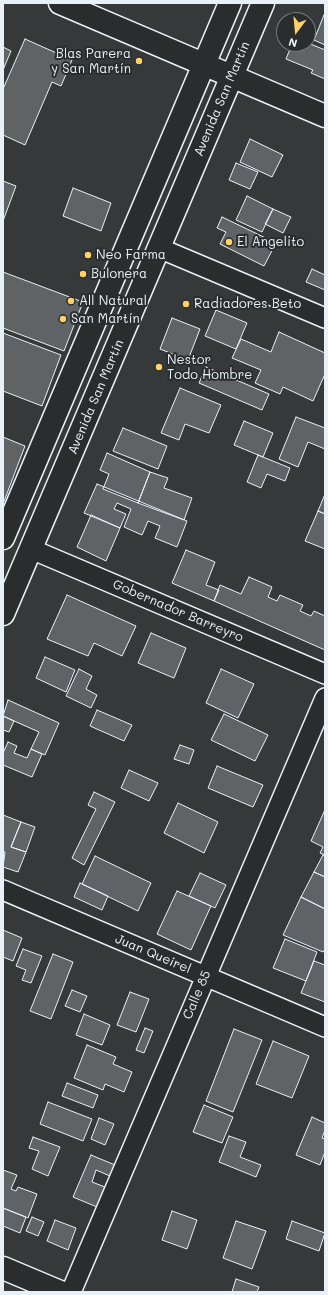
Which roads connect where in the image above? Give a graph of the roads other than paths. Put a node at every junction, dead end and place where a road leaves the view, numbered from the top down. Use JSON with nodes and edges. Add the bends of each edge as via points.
{"nodes":[{"id":1,"x":60,"y":3,"type":"edge"},
{"id":2,"x":230,"y":3,"type":"edge"},
{"id":3,"x":263,"y":3,"type":"edge"},
{"id":4,"x":204,"y":64,"type":"junction"},
{"id":5,"x":232,"y":76,"type":"junction"},
{"id":6,"x":325,"y":116,"type":"edge"},
{"id":7,"x":159,"y":248,"type":"junction"},
{"id":8,"x":325,"y":318,"type":"edge"},
{"id":9,"x":3,"y":538,"type":"edge"},
{"id":10,"x":31,"y":549,"type":"junction"},
{"id":11,"x":3,"y":614,"type":"edge"},
{"id":12,"x":325,"y":674,"type":"edge"},
{"id":13,"x":325,"y":698,"type":"edge"},
{"id":14,"x":3,"y":890,"type":"edge"},
{"id":15,"x":205,"y":976,"type":"junction"},
{"id":16,"x":325,"y":1027,"type":"edge"},
{"id":17,"x":3,"y":1268,"type":"edge"},
{"id":18,"x":60,"y":1292,"type":"edge"},
{"id":19,"x":71,"y":1292,"type":"edge"}],
"edges":[{"from":1,"to":4,"type":"main road"},
{"from":2,"to":4,"type":"main road"},
{"from":3,"to":5,"type":"main road","name":"Avenida San Martín"},
{"from":4,"to":5,"type":"main road"},
{"from":4,"to":9,"type":"main road"},
{"from":5,"to":6,"type":"main road"},
{"from":5,"to":7,"type":"main road","name":"Avenida San Martín"},
{"from":7,"to":8,"type":"street"},
{"from":7,"to":10,"type":"main road","name":"Avenida San Martín"},
{"from":10,"to":11,"type":"main road","name":"Avenida San Martín"},
{"from":10,"to":12,"type":"street","name":"Gobernador Barreyro"},
{"from":13,"to":15,"type":"street","name":"Calle 85"},
{"from":14,"to":15,"type":"street","name":"Juan Queirel"},
{"from":15,"to":16,"type":"street","name":"Juan Queirel"},
{"from":15,"to":19,"type":"street","name":"Calle 85"},
{"from":17,"to":18,"type":"main road"}]}
